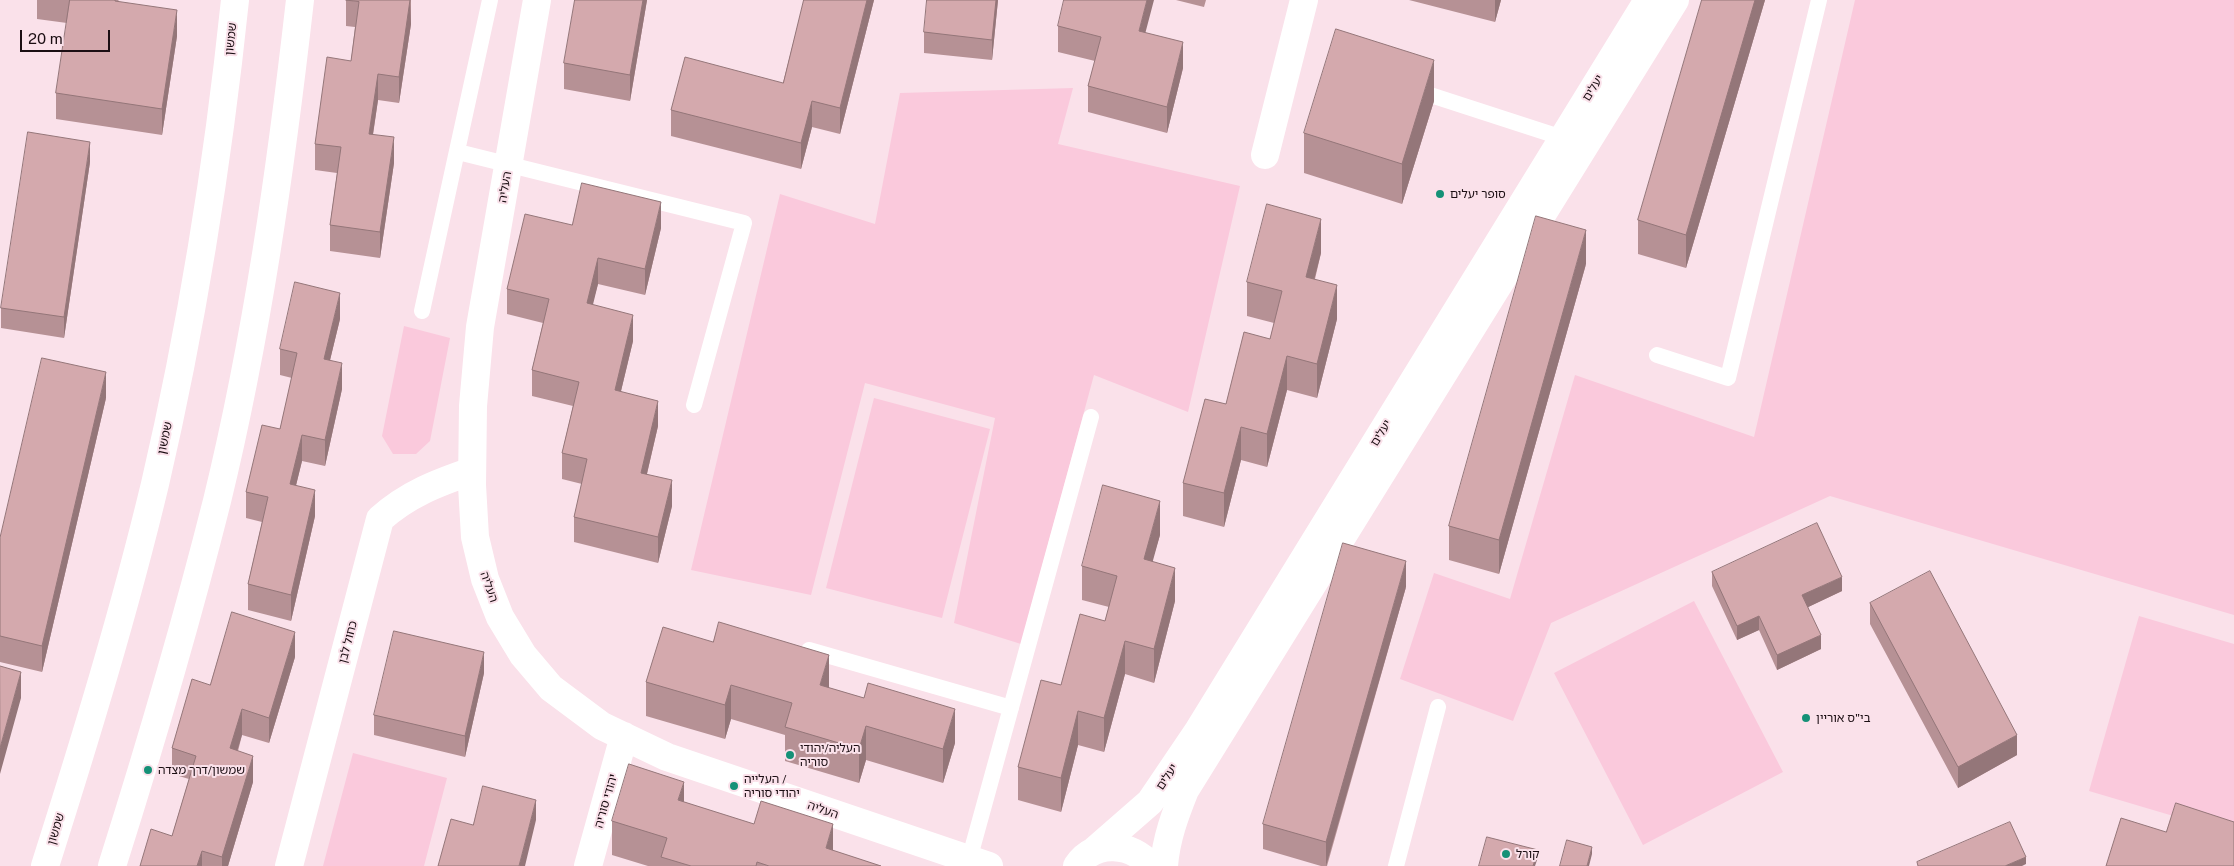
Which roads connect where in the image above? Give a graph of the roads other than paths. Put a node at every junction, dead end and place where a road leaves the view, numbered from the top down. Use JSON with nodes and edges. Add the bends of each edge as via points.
{"nodes":[{"id":1,"x":235,"y":0,"type":"edge"},
{"id":2,"x":300,"y":0,"type":"edge"},
{"id":3,"x":490,"y":0,"type":"edge"},
{"id":4,"x":538,"y":0,"type":"edge"},
{"id":5,"x":1304,"y":0,"type":"edge"},
{"id":6,"x":1648,"y":0,"type":"edge"},
{"id":7,"x":1675,"y":0,"type":"edge"},
{"id":8,"x":1819,"y":0,"type":"edge"},
{"id":9,"x":1396,"y":84,"type":"edge"},
{"id":10,"x":1563,"y":138,"type":"junction"},
{"id":11,"x":458,"y":152,"type":"junction"},
{"id":12,"x":1265,"y":155,"type":"dead end"},
{"id":13,"x":509,"y":163,"type":"junction"},
{"id":14,"x":422,"y":311,"type":"dead end"},
{"id":15,"x":1657,"y":355,"type":"dead end"},
{"id":16,"x":694,"y":405,"type":"dead end"},
{"id":17,"x":1090,"y":417,"type":"dead end"},
{"id":18,"x":472,"y":471,"type":"junction"},
{"id":19,"x":807,"y":649,"type":"edge"},
{"id":20,"x":1438,"y":707,"type":"dead end"},
{"id":21,"x":1011,"y":708,"type":"junction"},
{"id":22,"x":624,"y":736,"type":"junction"},
{"id":23,"x":1086,"y":858,"type":"edge"},
{"id":24,"x":979,"y":863,"type":"edge"},
{"id":25,"x":45,"y":866,"type":"edge"},
{"id":26,"x":112,"y":866,"type":"edge"},
{"id":27,"x":289,"y":866,"type":"edge"},
{"id":28,"x":588,"y":866,"type":"edge"},
{"id":29,"x":1151,"y":866,"type":"edge"},
{"id":30,"x":1164,"y":866,"type":"edge"},
{"id":31,"x":1396,"y":866,"type":"edge"}],
"edges":[{"from":1,"to":25,"type":"street","name":"שמשון","via":[[207,217],[186,340],[154,486]]},
{"from":2,"to":26,"type":"street","via":[[273,208],[249,353],[217,501]]},
{"from":3,"to":11,"type":"lane"},
{"from":4,"to":13,"type":"street","name":"העליה"},
{"from":5,"to":12,"type":"street"},
{"from":6,"to":10,"type":"street","name":"יעלים"},
{"from":7,"to":30,"type":"street","name":"יעלים","via":[[1185,790],[1173,819]]},
{"from":8,"to":15,"type":"lane","via":[[1728,378]]},
{"from":9,"to":10,"type":"lane"},
{"from":10,"to":23,"type":"street","name":"יעלים","via":[[1198,731],[1150,802]]},
{"from":11,"to":13,"type":"lane"},
{"from":11,"to":14,"type":"lane"},
{"from":13,"to":16,"type":"lane","via":[[744,223]]},
{"from":13,"to":18,"type":"street","name":"העליה","via":[[479,336]]},
{"from":17,"to":21,"type":"lane"},
{"from":18,"to":22,"type":"street","name":"העליה","via":[[476,537],[485,578],[500,618],[551,688],[602,726]]},
{"from":18,"to":27,"type":"street","name":"כחול לבן","via":[[428,486],[398,503],[380,519]]},
{"from":19,"to":21,"type":"lane"},
{"from":20,"to":31,"type":"lane"},
{"from":21,"to":24,"type":"lane"},
{"from":22,"to":24,"type":"street","name":"העליה","via":[[667,757]]},
{"from":22,"to":28,"type":"street","name":"יהודי סוריה"},
{"from":23,"to":29,"type":"street","via":[[1111,846],[1127,848],[1144,857]]}]}
